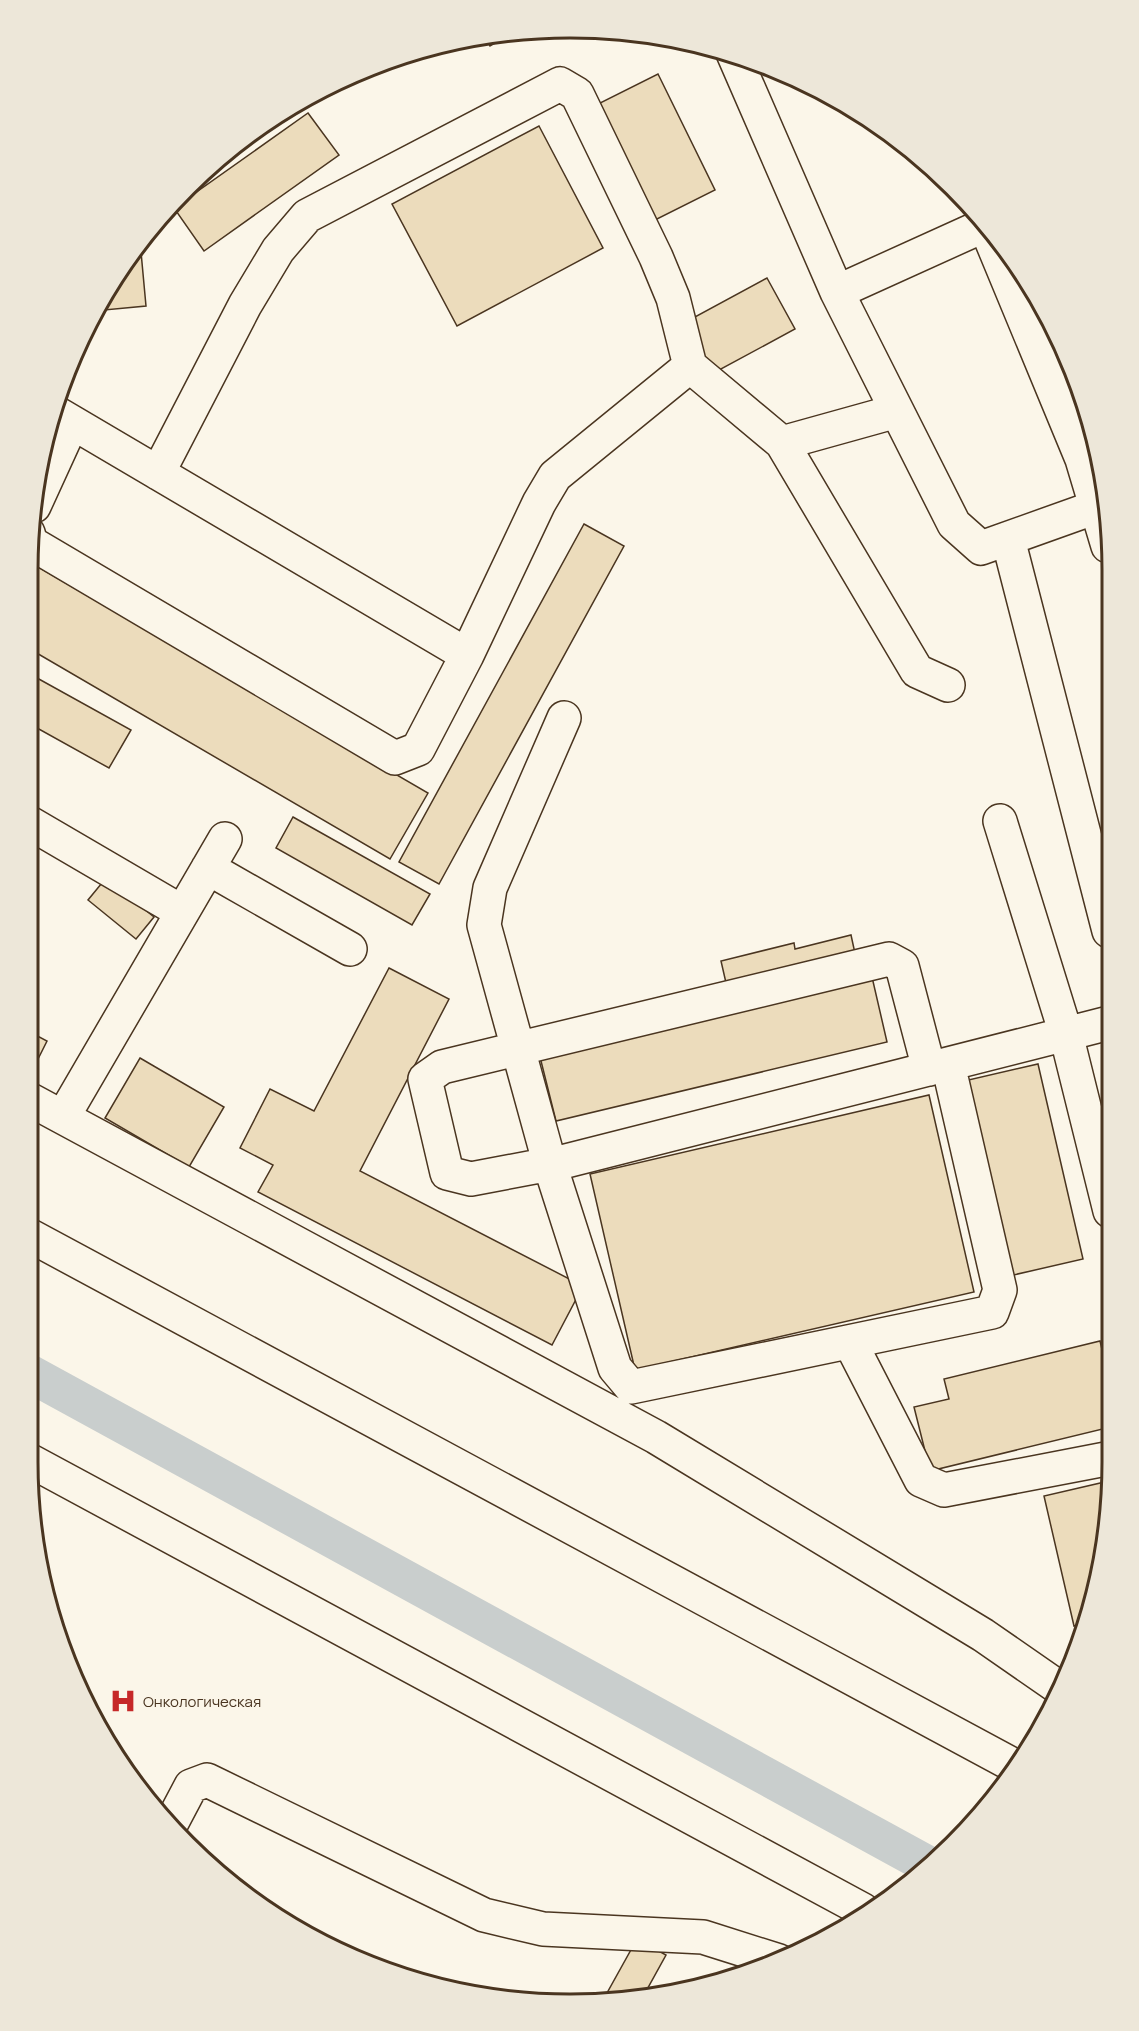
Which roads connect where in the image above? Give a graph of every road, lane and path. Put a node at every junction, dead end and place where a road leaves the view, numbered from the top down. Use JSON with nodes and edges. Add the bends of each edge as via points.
{"nodes":[{"id":1,"x":737,"y":65,"type":"edge"},
{"id":2,"x":977,"y":229,"type":"edge"},
{"id":3,"x":998,"y":255,"type":"edge"},
{"id":4,"x":837,"y":292,"type":"junction"},
{"id":5,"x":690,"y":366,"type":"junction"},
{"id":6,"x":897,"y":411,"type":"junction"},
{"id":7,"x":62,"y":417,"type":"edge"},
{"id":8,"x":782,"y":443,"type":"junction"},
{"id":9,"x":52,"y":448,"type":"edge"},
{"id":10,"x":1090,"y":462,"type":"edge"},
{"id":11,"x":1092,"y":470,"type":"edge"},
{"id":12,"x":158,"y":473,"type":"junction"},
{"id":13,"x":1096,"y":507,"type":"junction"},
{"id":14,"x":1098,"y":514,"type":"edge"},
{"id":15,"x":1008,"y":539,"type":"junction"},
{"id":16,"x":39,"y":548,"type":"edge"},
{"id":17,"x":467,"y":655,"type":"junction"},
{"id":18,"x":948,"y":685,"type":"dead end"},
{"id":19,"x":564,"y":718,"type":"dead end"},
{"id":20,"x":1000,"y":821,"type":"dead end"},
{"id":21,"x":38,"y":828,"type":"edge"},
{"id":22,"x":225,"y":839,"type":"dead end"},
{"id":23,"x":208,"y":868,"type":"junction"},
{"id":24,"x":1102,"y":904,"type":"edge"},
{"id":25,"x":182,"y":912,"type":"junction"},
{"id":26,"x":350,"y":949,"type":"dead end"},
{"id":27,"x":1102,"y":1025,"type":"edge"},
{"id":28,"x":1066,"y":1034,"type":"junction"},
{"id":29,"x":519,"y":1049,"type":"junction"},
{"id":30,"x":938,"y":1066,"type":"junction"},
{"id":31,"x":38,"y":1104,"type":"edge"},
{"id":32,"x":63,"y":1117,"type":"junction"},
{"id":33,"x":550,"y":1165,"type":"junction"},
{"id":34,"x":1102,"y":1179,"type":"edge"},
{"id":35,"x":38,"y":1240,"type":"edge"},
{"id":36,"x":850,"y":1342,"type":"junction"},
{"id":37,"x":1102,"y":1460,"type":"edge"},
{"id":38,"x":38,"y":1465,"type":"edge"},
{"id":39,"x":1053,"y":1684,"type":"edge"},
{"id":40,"x":1008,"y":1762,"type":"edge"},
{"id":41,"x":174,"y":1817,"type":"edge"},
{"id":42,"x":859,"y":1908,"type":"edge"},
{"id":43,"x":764,"y":1956,"type":"edge"}],
"edges":[{"from":1,"to":4,"type":"street"},
{"from":2,"to":4,"type":"street"},
{"from":3,"to":10,"type":"street"},
{"from":4,"to":6,"type":"street"},
{"from":5,"to":8,"type":"street"},
{"from":5,"to":12,"type":"street","via":[[673,298],[656,258],[577,94],[560,84],[307,216],[278,250],[245,305]]},
{"from":5,"to":17,"type":"street","via":[[555,476]]},
{"from":6,"to":8,"type":"street"},
{"from":6,"to":15,"type":"street","via":[[954,524],[981,548]]},
{"from":7,"to":9,"type":"street"},
{"from":7,"to":12,"type":"street"},
{"from":8,"to":18,"type":"street","via":[[917,671]]},
{"from":11,"to":13,"type":"street"},
{"from":12,"to":17,"type":"street"},
{"from":13,"to":14,"type":"street"},
{"from":13,"to":15,"type":"street"},
{"from":15,"to":24,"type":"street"},
{"from":16,"to":17,"type":"street","via":[[395,758],[418,749]]},
{"from":19,"to":29,"type":"street","via":[[490,888],[484,925]]},
{"from":20,"to":28,"type":"street"},
{"from":21,"to":25,"type":"street"},
{"from":22,"to":23,"type":"street"},
{"from":23,"to":25,"type":"street"},
{"from":23,"to":26,"type":"street"},
{"from":25,"to":32,"type":"street"},
{"from":27,"to":28,"type":"street"},
{"from":28,"to":30,"type":"street"},
{"from":28,"to":34,"type":"street"},
{"from":29,"to":30,"type":"street","via":[[889,959],[902,966]]},
{"from":29,"to":33,"type":"street"},
{"from":29,"to":33,"type":"street","via":[[442,1067],[425,1079],[447,1173],[471,1179]]},
{"from":30,"to":33,"type":"street"},
{"from":30,"to":36,"type":"street","via":[[1000,1290],[992,1312]]},
{"from":31,"to":32,"type":"street"},
{"from":32,"to":39,"type":"street","via":[[656,1437],[972,1629]]},
{"from":33,"to":36,"type":"street","via":[[615,1368],[631,1387]]},
{"from":35,"to":40,"type":"street"},
{"from":36,"to":37,"type":"street","via":[[921,1480],[944,1490]]},
{"from":38,"to":42,"type":"street"},
{"from":41,"to":43,"type":"street","via":[[191,1786],[207,1780],[484,1915],[543,1929],[703,1937]]}]}
